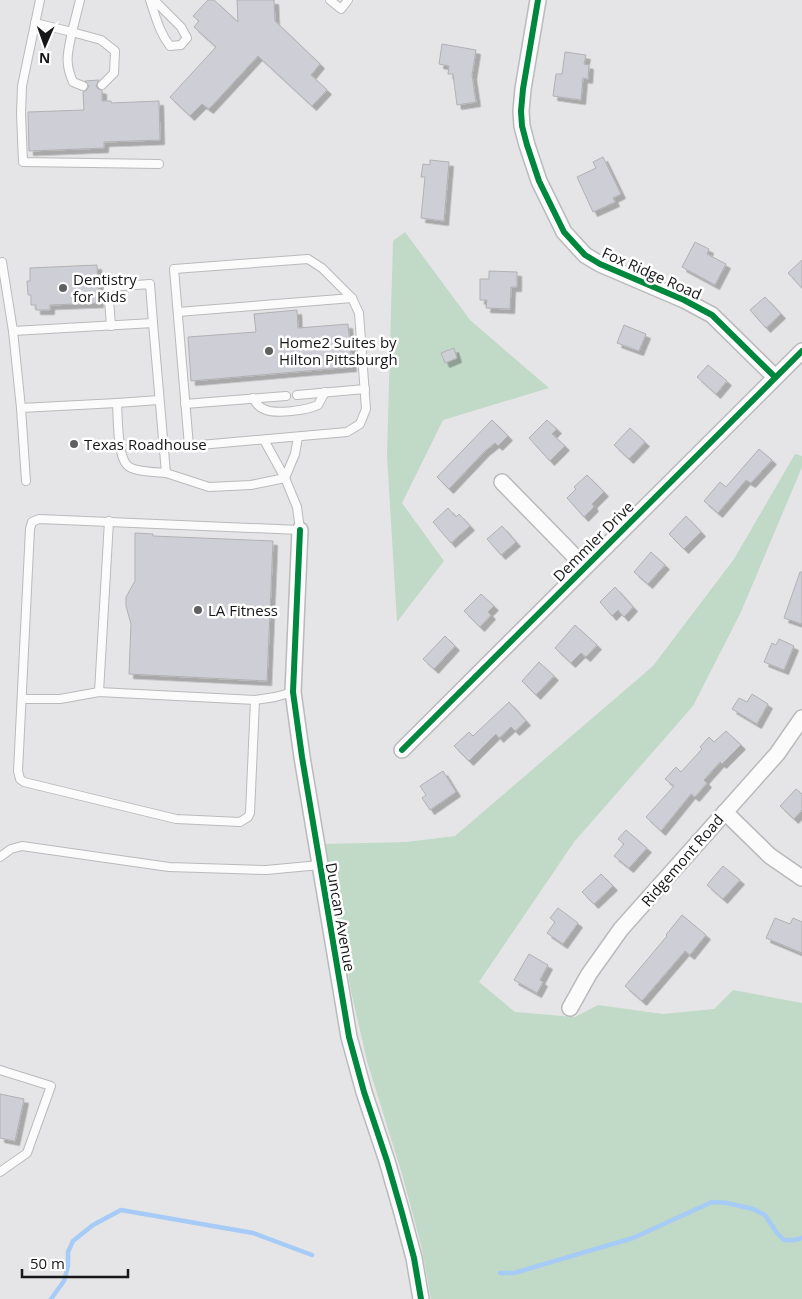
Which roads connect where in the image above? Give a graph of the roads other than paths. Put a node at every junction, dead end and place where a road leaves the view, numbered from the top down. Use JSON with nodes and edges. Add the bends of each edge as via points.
{"nodes":[{"id":1,"x":40,"y":0,"type":"edge"},
{"id":2,"x":80,"y":0,"type":"edge"},
{"id":3,"x":152,"y":0,"type":"edge"},
{"id":4,"x":330,"y":0,"type":"edge"},
{"id":5,"x":348,"y":0,"type":"edge"},
{"id":6,"x":538,"y":0,"type":"edge"},
{"id":7,"x":35,"y":23,"type":"junction"},
{"id":8,"x":72,"y":32,"type":"junction"},
{"id":9,"x":102,"y":85,"type":"dead end"},
{"id":10,"x":83,"y":86,"type":"dead end"},
{"id":11,"x":159,"y":164,"type":"dead end"},
{"id":12,"x":2,"y":262,"type":"dead end"},
{"id":13,"x":352,"y":298,"type":"junction"},
{"id":14,"x":178,"y":312,"type":"junction"},
{"id":15,"x":153,"y":323,"type":"junction"},
{"id":16,"x":111,"y":326,"type":"junction"},
{"id":17,"x":13,"y":332,"type":"junction"},
{"id":18,"x":802,"y":350,"type":"edge"},
{"id":19,"x":775,"y":377,"type":"junction"},
{"id":20,"x":365,"y":389,"type":"junction"},
{"id":21,"x":325,"y":392,"type":"junction"},
{"id":22,"x":297,"y":394,"type":"dead end"},
{"id":23,"x":286,"y":396,"type":"dead end"},
{"id":24,"x":253,"y":398,"type":"junction"},
{"id":25,"x":160,"y":400,"type":"junction"},
{"id":26,"x":117,"y":403,"type":"junction"},
{"id":27,"x":185,"y":404,"type":"junction"},
{"id":28,"x":21,"y":408,"type":"junction"},
{"id":29,"x":298,"y":437,"type":"junction"},
{"id":30,"x":264,"y":440,"type":"junction"},
{"id":31,"x":166,"y":473,"type":"junction"},
{"id":32,"x":285,"y":478,"type":"junction"},
{"id":33,"x":26,"y":482,"type":"dead end"},
{"id":34,"x":502,"y":482,"type":"dead end"},
{"id":35,"x":109,"y":522,"type":"junction"},
{"id":36,"x":300,"y":530,"type":"junction"},
{"id":37,"x":585,"y":567,"type":"junction"},
{"id":38,"x":99,"y":692,"type":"junction"},
{"id":39,"x":293,"y":692,"type":"junction"},
{"id":40,"x":22,"y":698,"type":"junction"},
{"id":41,"x":255,"y":700,"type":"junction"},
{"id":42,"x":802,"y":718,"type":"edge"},
{"id":43,"x":402,"y":750,"type":"dead end"},
{"id":44,"x":725,"y":812,"type":"junction"},
{"id":45,"x":0,"y":857,"type":"edge"},
{"id":46,"x":320,"y":866,"type":"junction"},
{"id":47,"x":802,"y":878,"type":"edge"},
{"id":48,"x":570,"y":1008,"type":"dead end"},
{"id":49,"x":0,"y":1070,"type":"edge"},
{"id":50,"x":0,"y":1172,"type":"edge"},
{"id":51,"x":421,"y":1299,"type":"edge"}],
"edges":[{"from":1,"to":7,"type":"lane"},
{"from":2,"to":8,"type":"lane"},
{"from":3,"to":3,"type":"lane","via":[[156,22],[164,38],[170,46],[181,45],[187,38],[181,27]]},
{"from":4,"to":5,"type":"lane","via":[[342,9]]},
{"from":6,"to":19,"type":"street","name":"Fox Ridge Road","via":[[523,89],[522,126],[539,181],[564,232],[585,255],[600,264],[712,315]]},
{"from":7,"to":8,"type":"lane"},
{"from":7,"to":11,"type":"lane","via":[[22,86],[23,162]]},
{"from":8,"to":9,"type":"lane","via":[[101,40],[115,51],[114,73]]},
{"from":8,"to":10,"type":"lane","via":[[67,70],[72,82]]},
{"from":12,"to":17,"type":"lane"},
{"from":13,"to":14,"type":"lane"},
{"from":13,"to":14,"type":"lane","via":[[322,268],[308,259],[174,270]]},
{"from":13,"to":20,"type":"lane","via":[[359,314]]},
{"from":14,"to":27,"type":"lane"},
{"from":15,"to":16,"type":"lane"},
{"from":15,"to":16,"type":"lane","via":[[150,284],[108,287]]},
{"from":15,"to":25,"type":"lane"},
{"from":16,"to":17,"type":"lane"},
{"from":17,"to":28,"type":"lane"},
{"from":18,"to":19,"type":"street","name":"Demmler Drive"},
{"from":19,"to":37,"type":"street","name":"Demmler Drive"},
{"from":20,"to":21,"type":"lane"},
{"from":20,"to":29,"type":"lane","via":[[366,409],[360,424],[347,432]]},
{"from":21,"to":22,"type":"lane"},
{"from":21,"to":24,"type":"lane","via":[[318,405],[272,412],[259,407]]},
{"from":23,"to":24,"type":"lane"},
{"from":24,"to":27,"type":"lane"},
{"from":25,"to":26,"type":"lane"},
{"from":25,"to":31,"type":"lane"},
{"from":26,"to":28,"type":"lane"},
{"from":26,"to":31,"type":"lane","via":[[122,455],[127,466]]},
{"from":27,"to":30,"type":"lane","via":[[189,446]]},
{"from":28,"to":33,"type":"lane"},
{"from":29,"to":30,"type":"lane"},
{"from":29,"to":32,"type":"lane"},
{"from":30,"to":32,"type":"lane"},
{"from":31,"to":32,"type":"lane","via":[[209,487],[251,485]]},
{"from":32,"to":36,"type":"lane","via":[[297,507]]},
{"from":34,"to":37,"type":"street"},
{"from":35,"to":36,"type":"lane"},
{"from":35,"to":38,"type":"lane"},
{"from":35,"to":40,"type":"lane","via":[[39,519],[31,525]]},
{"from":36,"to":39,"type":"street","name":"Duncan Avenue"},
{"from":37,"to":43,"type":"street","name":"Demmler Drive"},
{"from":38,"to":40,"type":"lane","via":[[60,699]]},
{"from":38,"to":41,"type":"lane"},
{"from":39,"to":41,"type":"lane"},
{"from":39,"to":46,"type":"street","name":"Duncan Avenue"},
{"from":40,"to":41,"type":"lane","via":[[18,771],[24,782],[176,819],[240,822],[250,813]]},
{"from":42,"to":44,"type":"street","name":"Ridgemont Road","via":[[778,754]]},
{"from":44,"to":47,"type":"street","via":[[770,856]]},
{"from":44,"to":48,"type":"street","name":"Ridgemont Road","via":[[621,929]]},
{"from":45,"to":46,"type":"lane","via":[[22,846],[169,867],[266,870]]},
{"from":46,"to":51,"type":"street","name":"Duncan Avenue","via":[[355,1059],[398,1198]]},
{"from":49,"to":50,"type":"lane","via":[[51,1086],[26,1153]]}]}
